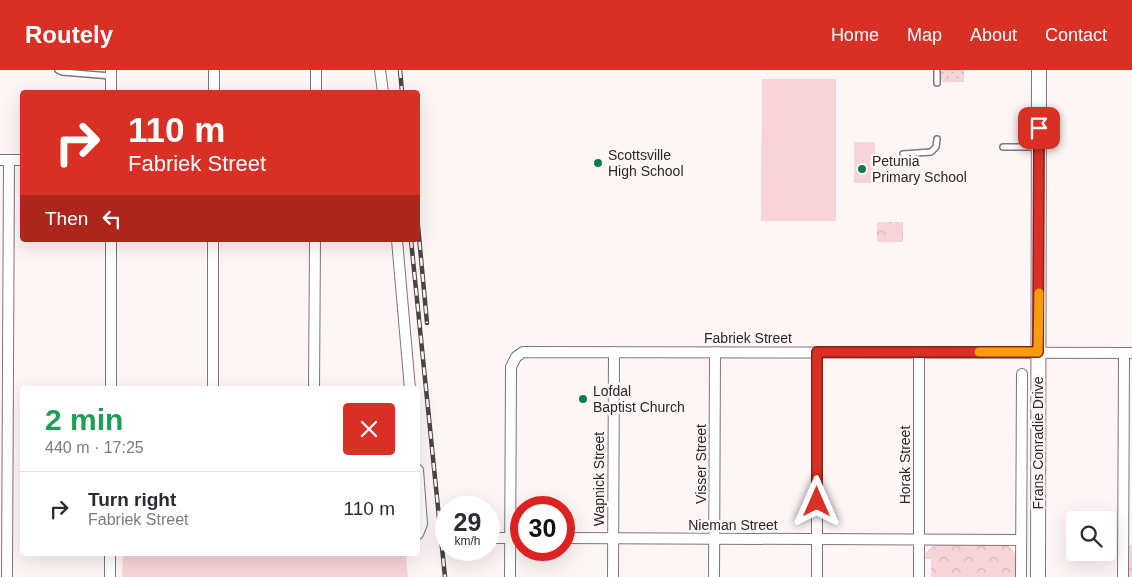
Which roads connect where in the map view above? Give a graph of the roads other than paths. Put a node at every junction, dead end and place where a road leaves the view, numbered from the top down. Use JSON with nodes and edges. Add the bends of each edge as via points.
{"nodes":[{"id":1,"x":58,"y":70,"type":"edge"},
{"id":2,"x":214,"y":70,"type":"edge"},
{"id":3,"x":316,"y":70,"type":"edge"},
{"id":4,"x":380,"y":70,"type":"edge"},
{"id":5,"x":937,"y":70,"type":"edge"},
{"id":6,"x":1039,"y":70,"type":"edge"},
{"id":7,"x":111,"y":73,"type":"edge"},
{"id":8,"x":937,"y":82,"type":"dead end"},
{"id":9,"x":111,"y":90,"type":"edge"},
{"id":10,"x":214,"y":90,"type":"edge"},
{"id":11,"x":316,"y":90,"type":"edge"},
{"id":12,"x":383,"y":90,"type":"edge"},
{"id":13,"x":937,"y":139,"type":"dead end"},
{"id":14,"x":1039,"y":147,"type":"junction"},
{"id":15,"x":1003,"y":148,"type":"dead end"},
{"id":16,"x":903,"y":154,"type":"dead end"},
{"id":17,"x":5,"y":160,"type":"edge"},
{"id":18,"x":20,"y":160,"type":"edge"},
{"id":19,"x":111,"y":242,"type":"edge"},
{"id":20,"x":213,"y":242,"type":"edge"},
{"id":21,"x":315,"y":242,"type":"edge"},
{"id":22,"x":397,"y":242,"type":"edge"},
{"id":23,"x":614,"y":352,"type":"junction"},
{"id":24,"x":715,"y":352,"type":"junction"},
{"id":25,"x":817,"y":352,"type":"junction"},
{"id":26,"x":919,"y":352,"type":"junction"},
{"id":27,"x":1038,"y":352,"type":"junction"},
{"id":28,"x":1128,"y":353,"type":"edge"},
{"id":29,"x":1022,"y":374,"type":"dead end"},
{"id":30,"x":111,"y":386,"type":"edge"},
{"id":31,"x":213,"y":386,"type":"edge"},
{"id":32,"x":314,"y":386,"type":"edge"},
{"id":33,"x":410,"y":386,"type":"edge"},
{"id":34,"x":510,"y":496,"type":"edge"},
{"id":35,"x":420,"y":497,"type":"edge"},
{"id":36,"x":420,"y":529,"type":"edge"},
{"id":37,"x":500,"y":538,"type":"edge"},
{"id":38,"x":510,"y":538,"type":"edge"},
{"id":39,"x":575,"y":538,"type":"edge"},
{"id":40,"x":613,"y":539,"type":"junction"},
{"id":41,"x":715,"y":539,"type":"junction"},
{"id":42,"x":817,"y":540,"type":"junction"},
{"id":43,"x":919,"y":540,"type":"junction"},
{"id":44,"x":1021,"y":540,"type":"junction"},
{"id":45,"x":110,"y":556,"type":"edge"},
{"id":46,"x":510,"y":561,"type":"edge"},
{"id":47,"x":7,"y":577,"type":"edge"},
{"id":48,"x":110,"y":577,"type":"edge"},
{"id":49,"x":510,"y":577,"type":"edge"},
{"id":50,"x":613,"y":577,"type":"edge"},
{"id":51,"x":714,"y":577,"type":"edge"},
{"id":52,"x":817,"y":577,"type":"edge"},
{"id":53,"x":919,"y":577,"type":"edge"},
{"id":54,"x":1021,"y":577,"type":"edge"},
{"id":55,"x":1038,"y":577,"type":"edge"},
{"id":56,"x":1123,"y":577,"type":"edge"}],
"edges":[{"from":1,"to":7,"type":"lane"},
{"from":2,"to":10,"type":"street"},
{"from":3,"to":11,"type":"street"},
{"from":4,"to":12,"type":"street"},
{"from":5,"to":8,"type":"lane"},
{"from":6,"to":14,"type":"street","name":"Frans Conradie Drive"},
{"from":7,"to":9,"type":"street"},
{"from":13,"to":16,"type":"lane","via":[[931,152]]},
{"from":14,"to":15,"type":"lane"},
{"from":14,"to":27,"type":"street","name":"Frans Conradie Drive"},
{"from":17,"to":18,"type":"street"},
{"from":17,"to":47,"type":"street"},
{"from":19,"to":30,"type":"street"},
{"from":20,"to":31,"type":"street"},
{"from":21,"to":32,"type":"street"},
{"from":22,"to":33,"type":"street"},
{"from":23,"to":24,"type":"street","name":"Fabriek Street"},
{"from":23,"to":34,"type":"street","name":"Fabriek Street","via":[[528,351],[516,357],[511,367]]},
{"from":23,"to":40,"type":"street","name":"Wapnick Street"},
{"from":24,"to":25,"type":"street","name":"Fabriek Street"},
{"from":24,"to":41,"type":"street","name":"Visser Street"},
{"from":25,"to":26,"type":"street","name":"Fabriek Street"},
{"from":25,"to":42,"type":"street"},
{"from":26,"to":27,"type":"street","name":"Fabriek Street"},
{"from":26,"to":43,"type":"street","name":"Horak Street"},
{"from":27,"to":28,"type":"street","name":"Fabriek Street"},
{"from":27,"to":55,"type":"street","name":"Frans Conradie Drive"},
{"from":28,"to":56,"type":"street"},
{"from":29,"to":44,"type":"street"},
{"from":35,"to":36,"type":"street"},
{"from":37,"to":38,"type":"street"},
{"from":39,"to":40,"type":"street","name":"Nieman Street"},
{"from":40,"to":41,"type":"street","name":"Nieman Street"},
{"from":40,"to":50,"type":"street","name":"Wapnick Street"},
{"from":41,"to":42,"type":"street","name":"Nieman Street"},
{"from":41,"to":51,"type":"street","name":"Visser Street"},
{"from":42,"to":43,"type":"street","name":"Nieman Street"},
{"from":42,"to":52,"type":"street"},
{"from":43,"to":44,"type":"street","name":"Nieman Street"},
{"from":43,"to":53,"type":"street","name":"Horak Street"},
{"from":44,"to":54,"type":"street"},
{"from":45,"to":48,"type":"street"},
{"from":46,"to":49,"type":"street"}]}
